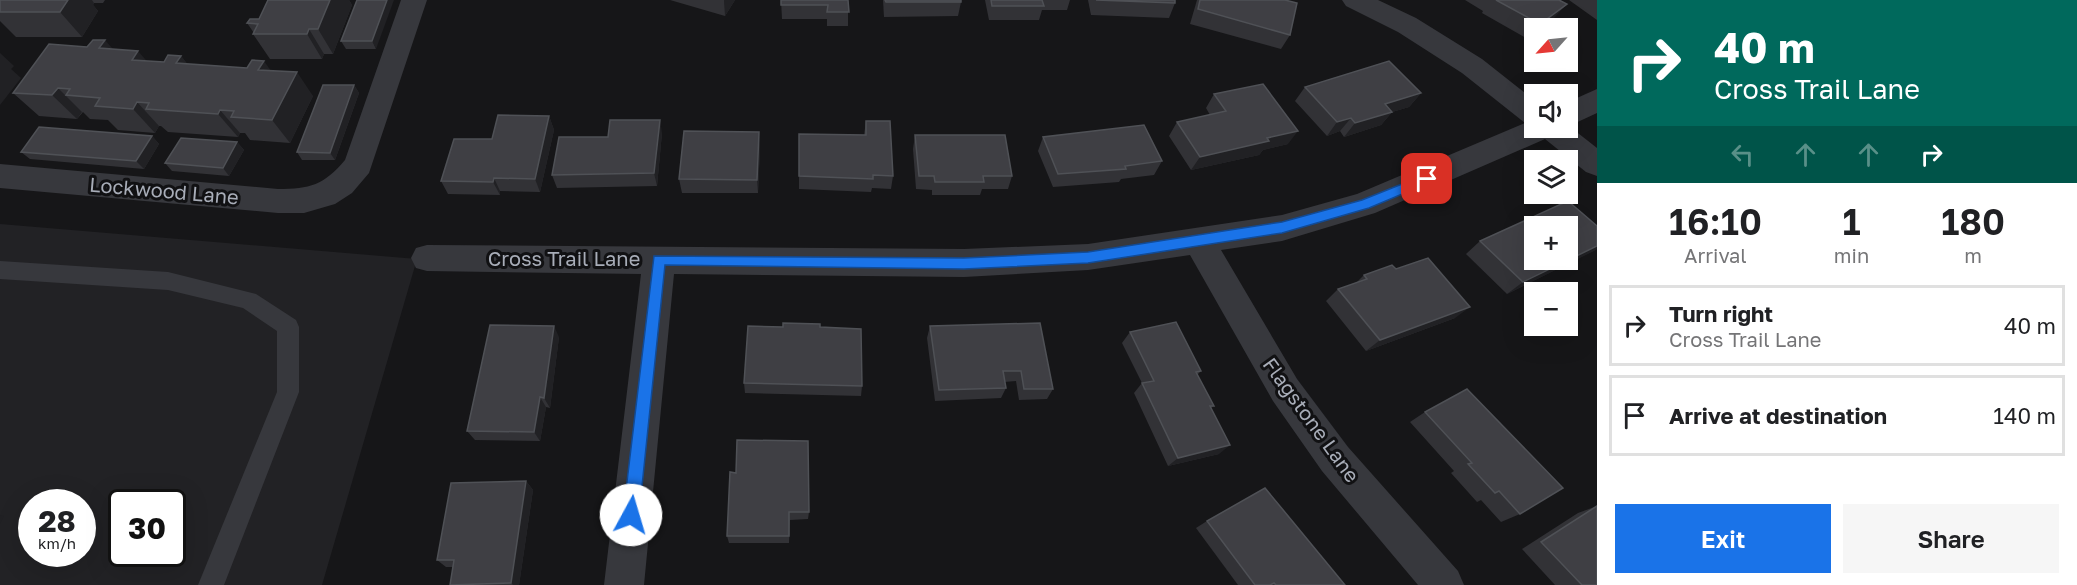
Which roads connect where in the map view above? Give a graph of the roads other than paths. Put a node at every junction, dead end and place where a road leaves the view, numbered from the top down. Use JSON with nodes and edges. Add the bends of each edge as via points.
{"nodes":[{"id":1,"x":414,"y":0,"type":"edge"},
{"id":2,"x":1355,"y":0,"type":"edge"},
{"id":3,"x":1597,"y":100,"type":"edge"},
{"id":4,"x":1524,"y":107,"type":"edge"},
{"id":5,"x":1578,"y":110,"type":"edge"},
{"id":6,"x":1524,"y":136,"type":"edge"},
{"id":7,"x":1564,"y":138,"type":"edge"},
{"id":8,"x":1597,"y":164,"type":"edge"},
{"id":9,"x":0,"y":176,"type":"edge"},
{"id":10,"x":1198,"y":240,"type":"junction"},
{"id":11,"x":427,"y":258,"type":"dead end"},
{"id":12,"x":659,"y":260,"type":"junction"},
{"id":13,"x":0,"y":270,"type":"edge"},
{"id":14,"x":211,"y":585,"type":"edge"},
{"id":15,"x":624,"y":585,"type":"edge"},
{"id":16,"x":1444,"y":585,"type":"edge"}],
"edges":[{"from":1,"to":9,"type":"street","name":"Lockwood Lane","via":[[358,165],[345,183],[327,196],[303,202],[278,201]]},
{"from":2,"to":4,"type":"street","via":[[1407,25],[1472,66]]},
{"from":3,"to":5,"type":"street"},
{"from":6,"to":10,"type":"street","name":"Cross Trail Lane","via":[[1364,204],[1282,228]]},
{"from":7,"to":8,"type":"street"},
{"from":10,"to":12,"type":"street","name":"Cross Trail Lane","via":[[1088,257],[964,263]]},
{"from":10,"to":16,"type":"street","name":"Flagstone Lane","via":[[1285,390],[1335,459]]},
{"from":11,"to":12,"type":"street","name":"Cross Trail Lane"},
{"from":12,"to":15,"type":"street"},
{"from":13,"to":14,"type":"lane","via":[[168,280],[249,300],[288,327],[288,392]]}]}
